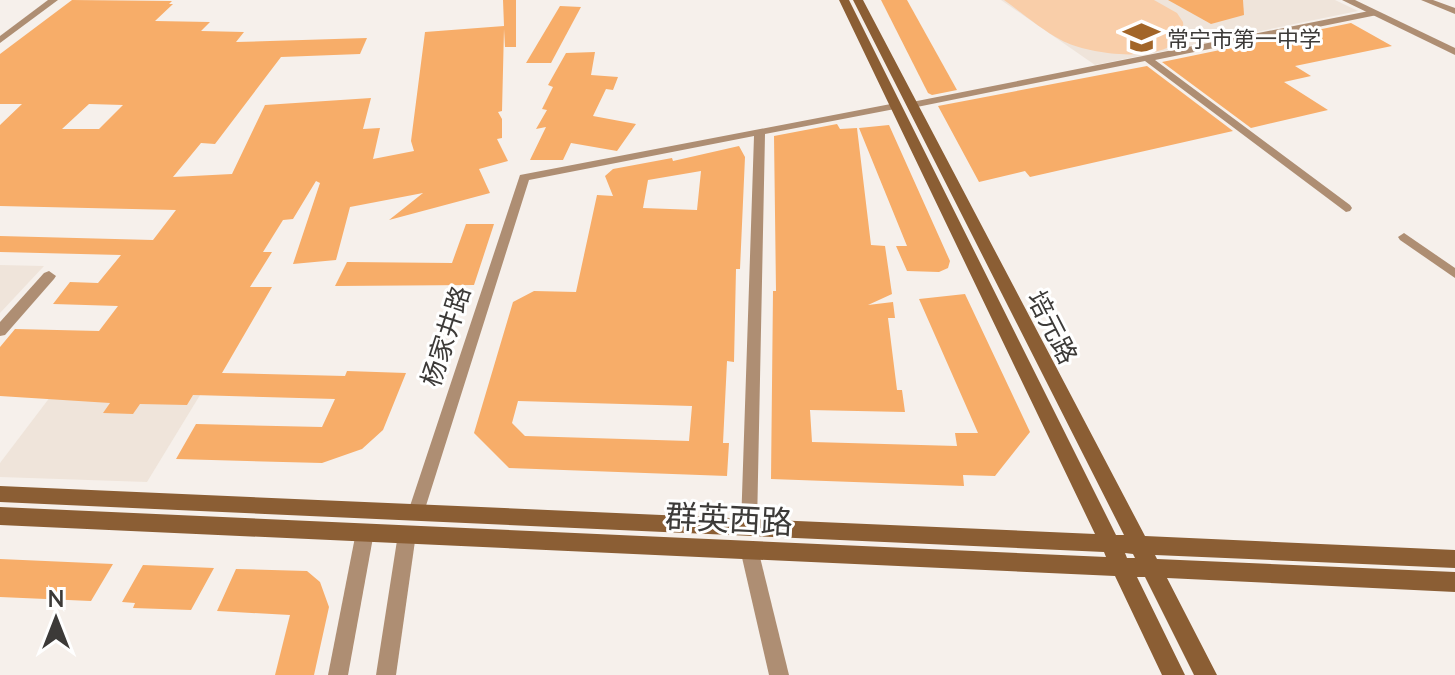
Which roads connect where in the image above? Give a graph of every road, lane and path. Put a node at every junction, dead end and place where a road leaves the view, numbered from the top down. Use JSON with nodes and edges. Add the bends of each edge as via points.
{"nodes":[{"id":1,"x":54,"y":0,"type":"edge"},
{"id":2,"x":844,"y":0,"type":"edge"},
{"id":3,"x":858,"y":0,"type":"edge"},
{"id":4,"x":1347,"y":0,"type":"edge"},
{"id":5,"x":1425,"y":0,"type":"edge"},
{"id":6,"x":1455,"y":11,"type":"edge"},
{"id":7,"x":1374,"y":13,"type":"junction"},
{"id":8,"x":0,"y":40,"type":"edge"},
{"id":9,"x":1455,"y":52,"type":"edge"},
{"id":10,"x":1149,"y":60,"type":"junction"},
{"id":11,"x":904,"y":105,"type":"junction"},
{"id":12,"x":760,"y":132,"type":"junction"},
{"id":13,"x":1346,"y":208,"type":"dead end"},
{"id":14,"x":1404,"y":237,"type":"dead end"},
{"id":15,"x":1455,"y":274,"type":"edge"},
{"id":16,"x":49,"y":276,"type":"dead end"},
{"id":17,"x":0,"y":331,"type":"edge"},
{"id":18,"x":0,"y":494,"type":"edge"},
{"id":19,"x":416,"y":512,"type":"junction"},
{"id":20,"x":0,"y":516,"type":"edge"},
{"id":21,"x":749,"y":526,"type":"junction"},
{"id":22,"x":365,"y":532,"type":"junction"},
{"id":23,"x":407,"y":534,"type":"junction"},
{"id":24,"x":1109,"y":542,"type":"junction"},
{"id":25,"x":1138,"y":544,"type":"junction"},
{"id":26,"x":749,"y":549,"type":"junction"},
{"id":27,"x":1455,"y":559,"type":"edge"},
{"id":28,"x":1121,"y":566,"type":"junction"},
{"id":29,"x":1150,"y":568,"type":"junction"},
{"id":30,"x":1455,"y":582,"type":"edge"},
{"id":31,"x":338,"y":675,"type":"edge"},
{"id":32,"x":386,"y":675,"type":"edge"},
{"id":33,"x":779,"y":675,"type":"edge"},
{"id":34,"x":1174,"y":675,"type":"edge"},
{"id":35,"x":1206,"y":675,"type":"edge"}],
"edges":[{"from":1,"to":8,"type":"street"},
{"from":2,"to":11,"type":"main road","name":"培元路"},
{"from":3,"to":11,"type":"main road","name":"培元路"},
{"from":4,"to":7,"type":"street"},
{"from":5,"to":6,"type":"street"},
{"from":7,"to":9,"type":"street"},
{"from":7,"to":10,"type":"street"},
{"from":10,"to":11,"type":"street"},
{"from":10,"to":13,"type":"street"},
{"from":11,"to":12,"type":"street"},
{"from":11,"to":24,"type":"main road","name":"培元路"},
{"from":11,"to":25,"type":"main road","name":"培元路"},
{"from":12,"to":19,"type":"street","name":"杨家井路","via":[[524,177]]},
{"from":12,"to":21,"type":"street"},
{"from":14,"to":15,"type":"street"},
{"from":16,"to":17,"type":"street"},
{"from":18,"to":19,"type":"main road","name":"群英西路"},
{"from":19,"to":21,"type":"main road","name":"群英西路"},
{"from":20,"to":22,"type":"main road","name":"群英西路"},
{"from":21,"to":24,"type":"main road","name":"群英西路"},
{"from":22,"to":23,"type":"main road","name":"群英西路"},
{"from":22,"to":31,"type":"street"},
{"from":23,"to":26,"type":"main road","name":"群英西路"},
{"from":23,"to":32,"type":"street"},
{"from":24,"to":25,"type":"main road","name":"群英西路"},
{"from":24,"to":28,"type":"main road","name":"培元路"},
{"from":25,"to":27,"type":"main road","name":"群英西路"},
{"from":25,"to":29,"type":"main road","name":"培元路"},
{"from":26,"to":28,"type":"main road","name":"群英西路"},
{"from":26,"to":33,"type":"street"},
{"from":28,"to":29,"type":"main road","name":"群英西路"},
{"from":28,"to":34,"type":"main road","name":"培元路"},
{"from":29,"to":30,"type":"main road","name":"群英西路"},
{"from":29,"to":35,"type":"main road","name":"培元路"}]}
